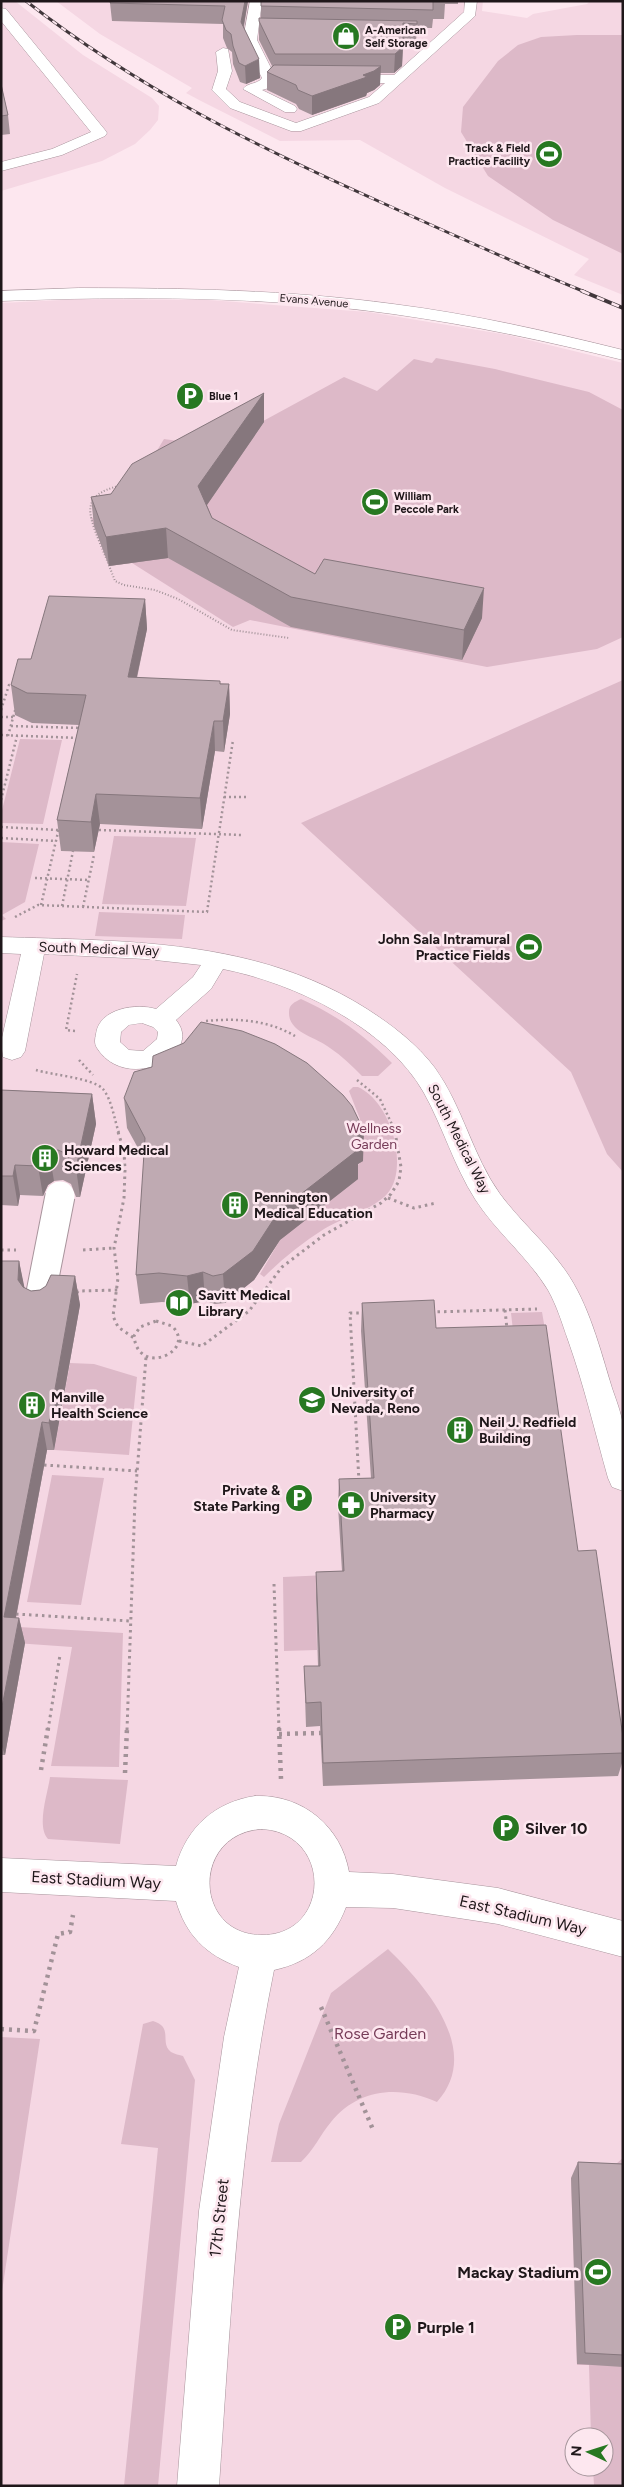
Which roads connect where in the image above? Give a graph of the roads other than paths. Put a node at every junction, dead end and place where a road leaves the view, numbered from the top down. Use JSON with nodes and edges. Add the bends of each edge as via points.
{"nodes":[{"id":1,"x":470,"y":6,"type":"edge"},
{"id":2,"x":450,"y":10,"type":"dead end"},
{"id":3,"x":1,"y":12,"type":"edge"},
{"id":4,"x":257,"y":19,"type":"edge"},
{"id":5,"x":430,"y":40,"type":"junction"},
{"id":6,"x":270,"y":42,"type":"edge"},
{"id":7,"x":414,"y":46,"type":"edge"},
{"id":8,"x":223,"y":52,"type":"dead end"},
{"id":9,"x":259,"y":60,"type":"junction"},
{"id":10,"x":278,"y":60,"type":"edge"},
{"id":11,"x":397,"y":62,"type":"edge"},
{"id":12,"x":417,"y":62,"type":"junction"},
{"id":13,"x":269,"y":78,"type":"junction"},
{"id":14,"x":398,"y":79,"type":"junction"},
{"id":15,"x":316,"y":121,"type":"junction"},
{"id":16,"x":1,"y":167,"type":"edge"},
{"id":17,"x":1,"y":296,"type":"edge"},
{"id":18,"x":623,"y":355,"type":"edge"},
{"id":19,"x":1,"y":945,"type":"edge"},
{"id":20,"x":34,"y":946,"type":"junction"},
{"id":21,"x":217,"y":959,"type":"junction"},
{"id":22,"x":161,"y":1019,"type":"dead end"},
{"id":23,"x":20,"y":1059,"type":"road end"},
{"id":24,"x":60,"y":1196,"type":"dead end"},
{"id":25,"x":39,"y":1303,"type":"edge"},
{"id":26,"x":623,"y":1478,"type":"edge"},
{"id":27,"x":1,"y":1875,"type":"edge"},
{"id":28,"x":191,"y":1884,"type":"junction"},
{"id":29,"x":333,"y":1889,"type":"junction"},
{"id":30,"x":623,"y":1940,"type":"edge"},
{"id":31,"x":260,"y":1953,"type":"junction"},
{"id":32,"x":198,"y":2486,"type":"edge"}],
"edges":[{"from":1,"to":2,"type":"street"},
{"from":1,"to":5,"type":"street","via":[[459,22],[443,28]]},
{"from":3,"to":16,"type":"street","via":[[100,132],[57,152]]},
{"from":4,"to":6,"type":"street"},
{"from":4,"to":9,"type":"street"},
{"from":5,"to":7,"type":"street"},
{"from":5,"to":12,"type":"street"},
{"from":8,"to":15,"type":"street","via":[[225,71],[219,90],[235,105],[296,128]]},
{"from":9,"to":10,"type":"street"},
{"from":9,"to":13,"type":"street"},
{"from":11,"to":12,"type":"street"},
{"from":12,"to":14,"type":"street"},
{"from":13,"to":14,"type":"street"},
{"from":13,"to":15,"type":"street","via":[[264,85],[250,89]]},
{"from":14,"to":15,"type":"street","via":[[374,100]]},
{"from":17,"to":18,"type":"street","name":"Evans Avenue","via":[[153,293],[310,300],[458,319]]},
{"from":19,"to":20,"type":"street","name":"South Medical Way"},
{"from":20,"to":21,"type":"street","name":"South Medical Way","via":[[158,951]]},
{"from":20,"to":23,"type":"street"},
{"from":21,"to":22,"type":"street","via":[[202,983]]},
{"from":21,"to":26,"type":"street","name":"South Medical Way","via":[[265,969],[327,994],[386,1034],[425,1075],[485,1193],[546,1264],[565,1294],[586,1350]]},
{"from":24,"to":25,"type":"street","bridge":true},
{"from":27,"to":28,"type":"street","name":"East Stadium Way"},
{"from":28,"to":29,"type":"street","via":[[194,1863],[203,1844],[217,1829],[235,1818],[257,1812],[280,1814],[301,1823],[319,1839],[333,1871]]},
{"from":28,"to":31,"type":"street","via":[[195,1905],[204,1924],[220,1940],[239,1950]]},
{"from":29,"to":30,"type":"street","name":"East Stadium Way","via":[[393,1892],[498,1906]]},
{"from":29,"to":31,"type":"street","via":[[320,1921],[301,1941],[281,1950]]},
{"from":31,"to":32,"type":"street","name":"17th Street","via":[[242,2037],[218,2210]]}]}
